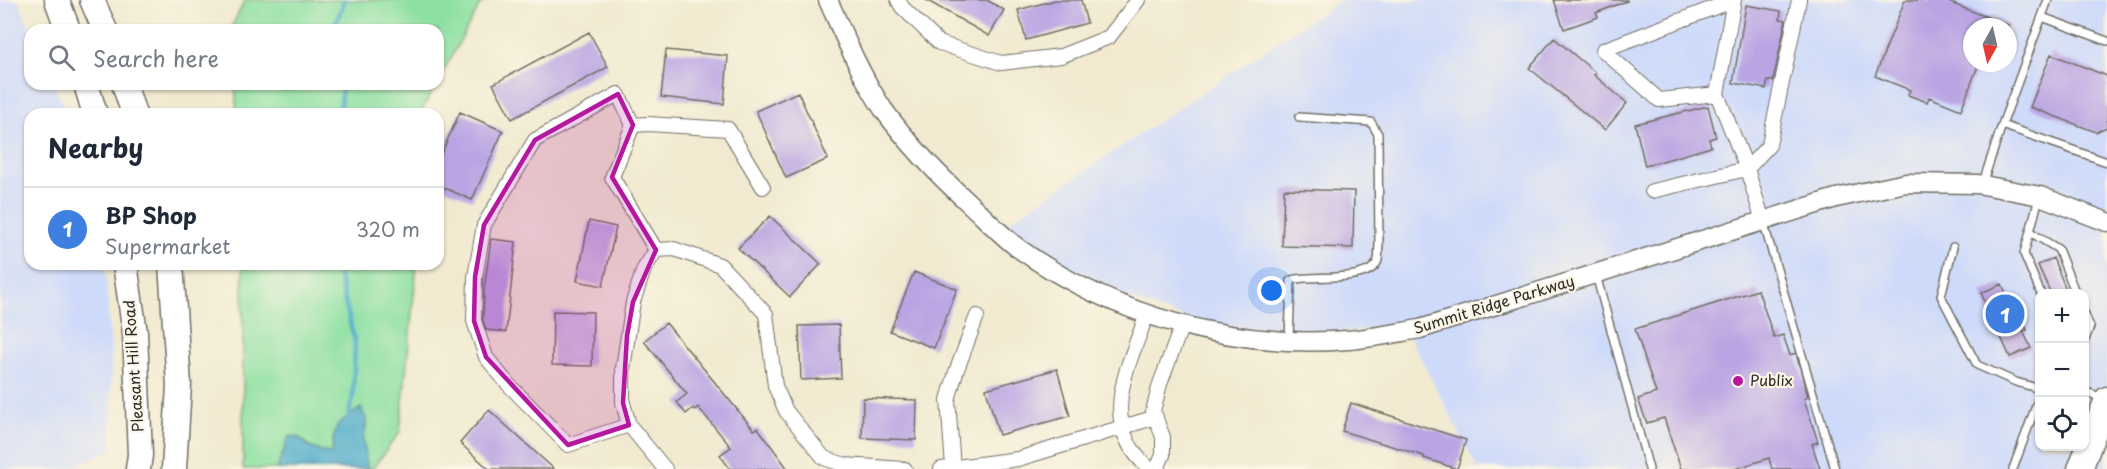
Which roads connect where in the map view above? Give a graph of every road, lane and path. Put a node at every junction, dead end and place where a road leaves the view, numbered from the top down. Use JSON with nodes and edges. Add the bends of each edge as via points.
{"nodes":[{"id":1,"x":57,"y":0,"type":"edge"},
{"id":2,"x":92,"y":0,"type":"edge"},
{"id":3,"x":828,"y":0,"type":"edge"},
{"id":4,"x":898,"y":0,"type":"edge"},
{"id":5,"x":1138,"y":0,"type":"edge"},
{"id":6,"x":1734,"y":0,"type":"edge"},
{"id":7,"x":1799,"y":0,"type":"edge"},
{"id":8,"x":2048,"y":0,"type":"edge"},
{"id":9,"x":2042,"y":17,"type":"junction"},
{"id":10,"x":66,"y":24,"type":"edge"},
{"id":11,"x":102,"y":24,"type":"edge"},
{"id":12,"x":2107,"y":41,"type":"edge"},
{"id":13,"x":88,"y":90,"type":"edge"},
{"id":14,"x":126,"y":90,"type":"edge"},
{"id":15,"x":1716,"y":94,"type":"junction"},
{"id":16,"x":92,"y":108,"type":"edge"},
{"id":17,"x":132,"y":108,"type":"edge"},
{"id":18,"x":1299,"y":117,"type":"dead end"},
{"id":19,"x":2002,"y":125,"type":"junction"},
{"id":20,"x":633,"y":126,"type":"junction"},
{"id":21,"x":2107,"y":162,"type":"edge"},
{"id":22,"x":1747,"y":169,"type":"junction"},
{"id":23,"x":1982,"y":184,"type":"junction"},
{"id":24,"x":763,"y":186,"type":"dead end"},
{"id":25,"x":1652,"y":191,"type":"dead end"},
{"id":26,"x":2040,"y":196,"type":"junction"},
{"id":27,"x":1763,"y":221,"type":"junction"},
{"id":28,"x":2107,"y":222,"type":"edge"},
{"id":29,"x":2030,"y":232,"type":"junction"},
{"id":30,"x":1953,"y":247,"type":"dead end"},
{"id":31,"x":656,"y":250,"type":"junction"},
{"id":32,"x":126,"y":270,"type":"edge"},
{"id":33,"x":171,"y":270,"type":"edge"},
{"id":34,"x":1596,"y":274,"type":"junction"},
{"id":35,"x":2039,"y":289,"type":"edge"},
{"id":36,"x":2074,"y":289,"type":"edge"},
{"id":37,"x":1147,"y":314,"type":"junction"},
{"id":38,"x":978,"y":316,"type":"dead end"},
{"id":39,"x":1182,"y":325,"type":"junction"},
{"id":40,"x":1289,"y":340,"type":"junction"},
{"id":41,"x":2035,"y":388,"type":"edge"},
{"id":42,"x":2089,"y":393,"type":"edge"},
{"id":43,"x":2039,"y":397,"type":"edge"},
{"id":44,"x":2107,"y":399,"type":"edge"},
{"id":45,"x":1156,"y":417,"type":"junction"},
{"id":46,"x":629,"y":425,"type":"junction"},
{"id":47,"x":1121,"y":426,"type":"junction"},
{"id":48,"x":953,"y":468,"type":"edge"},
{"id":49,"x":138,"y":469,"type":"edge"},
{"id":50,"x":174,"y":469,"type":"edge"},
{"id":51,"x":665,"y":469,"type":"edge"},
{"id":52,"x":905,"y":469,"type":"edge"},
{"id":53,"x":941,"y":469,"type":"edge"},
{"id":54,"x":1150,"y":469,"type":"edge"},
{"id":55,"x":1157,"y":469,"type":"edge"},
{"id":56,"x":1649,"y":469,"type":"edge"},
{"id":57,"x":1835,"y":469,"type":"edge"},
{"id":58,"x":2013,"y":469,"type":"edge"},
{"id":59,"x":2080,"y":469,"type":"edge"}],
"edges":[{"from":1,"to":10,"type":"highway"},
{"from":2,"to":11,"type":"highway"},
{"from":3,"to":37,"type":"street","name":"Summit Ridge Parkway","via":[[883,108],[926,164],[1017,248],[1076,284]]},
{"from":4,"to":5,"type":"street","via":[[939,43],[1001,63],[1061,56],[1109,37]]},
{"from":6,"to":15,"type":"street"},
{"from":6,"to":15,"type":"street","via":[[1603,50],[1659,100]]},
{"from":7,"to":22,"type":"street","via":[[1769,146]]},
{"from":8,"to":9,"type":"lane"},
{"from":9,"to":12,"type":"lane"},
{"from":9,"to":19,"type":"lane"},
{"from":13,"to":16,"type":"highway"},
{"from":14,"to":17,"type":"highway"},
{"from":15,"to":22,"type":"street"},
{"from":18,"to":40,"type":"lane","via":[[1371,122],[1378,134],[1378,262],[1359,276],[1290,280]]},
{"from":19,"to":21,"type":"lane"},
{"from":19,"to":23,"type":"lane"},
{"from":20,"to":24,"type":"street","via":[[728,129]]},
{"from":20,"to":31,"type":"street","via":[[612,177]]},
{"from":20,"to":46,"type":"street","via":[[618,94],[535,140],[484,225],[475,277],[474,321],[486,357],[568,445]]},
{"from":22,"to":25,"type":"street"},
{"from":22,"to":27,"type":"street"},
{"from":23,"to":26,"type":"street","name":"Summit Ridge Parkway"},
{"from":23,"to":27,"type":"street","name":"Summit Ridge Parkway","via":[[1906,183],[1836,198]]},
{"from":26,"to":28,"type":"street","name":"Summit Ridge Parkway"},
{"from":26,"to":29,"type":"lane"},
{"from":27,"to":34,"type":"street","name":"Summit Ridge Parkway"},
{"from":27,"to":57,"type":"lane"},
{"from":29,"to":35,"type":"lane","via":[[2024,255]]},
{"from":29,"to":36,"type":"lane","via":[[2058,249]]},
{"from":30,"to":41,"type":"lane","via":[[1941,296],[1977,365]]},
{"from":31,"to":46,"type":"street","via":[[644,269],[627,336],[623,403]]},
{"from":31,"to":52,"type":"street","via":[[674,249],[720,265],[766,314],[775,386],[786,411],[824,458],[845,465]]},
{"from":32,"to":49,"type":"highway","name":"Pleasant Hill Road","via":[[135,333]]},
{"from":33,"to":50,"type":"highway","via":[[179,385]]},
{"from":34,"to":40,"type":"street","name":"Summit Ridge Parkway","via":[[1420,329],[1348,340]]},
{"from":34,"to":56,"type":"lane"},
{"from":37,"to":39,"type":"street","name":"Summit Ridge Parkway"},
{"from":37,"to":47,"type":"street","via":[[1125,377],[1119,410]]},
{"from":38,"to":48,"type":"street","via":[[948,400]]},
{"from":39,"to":40,"type":"street","name":"Summit Ridge Parkway","via":[[1228,336]]},
{"from":39,"to":45,"type":"street","via":[[1160,384],[1153,411]]},
{"from":42,"to":44,"type":"lane"},
{"from":43,"to":58,"type":"lane"},
{"from":44,"to":59,"type":"highway"},
{"from":45,"to":47,"type":"street"},
{"from":45,"to":55,"type":"street","via":[[1163,437],[1163,455]]},
{"from":46,"to":51,"type":"street"},
{"from":47,"to":48,"type":"street","via":[[1018,459]]},
{"from":47,"to":54,"type":"street","via":[[1126,443]]},
{"from":48,"to":53,"type":"street"}]}
